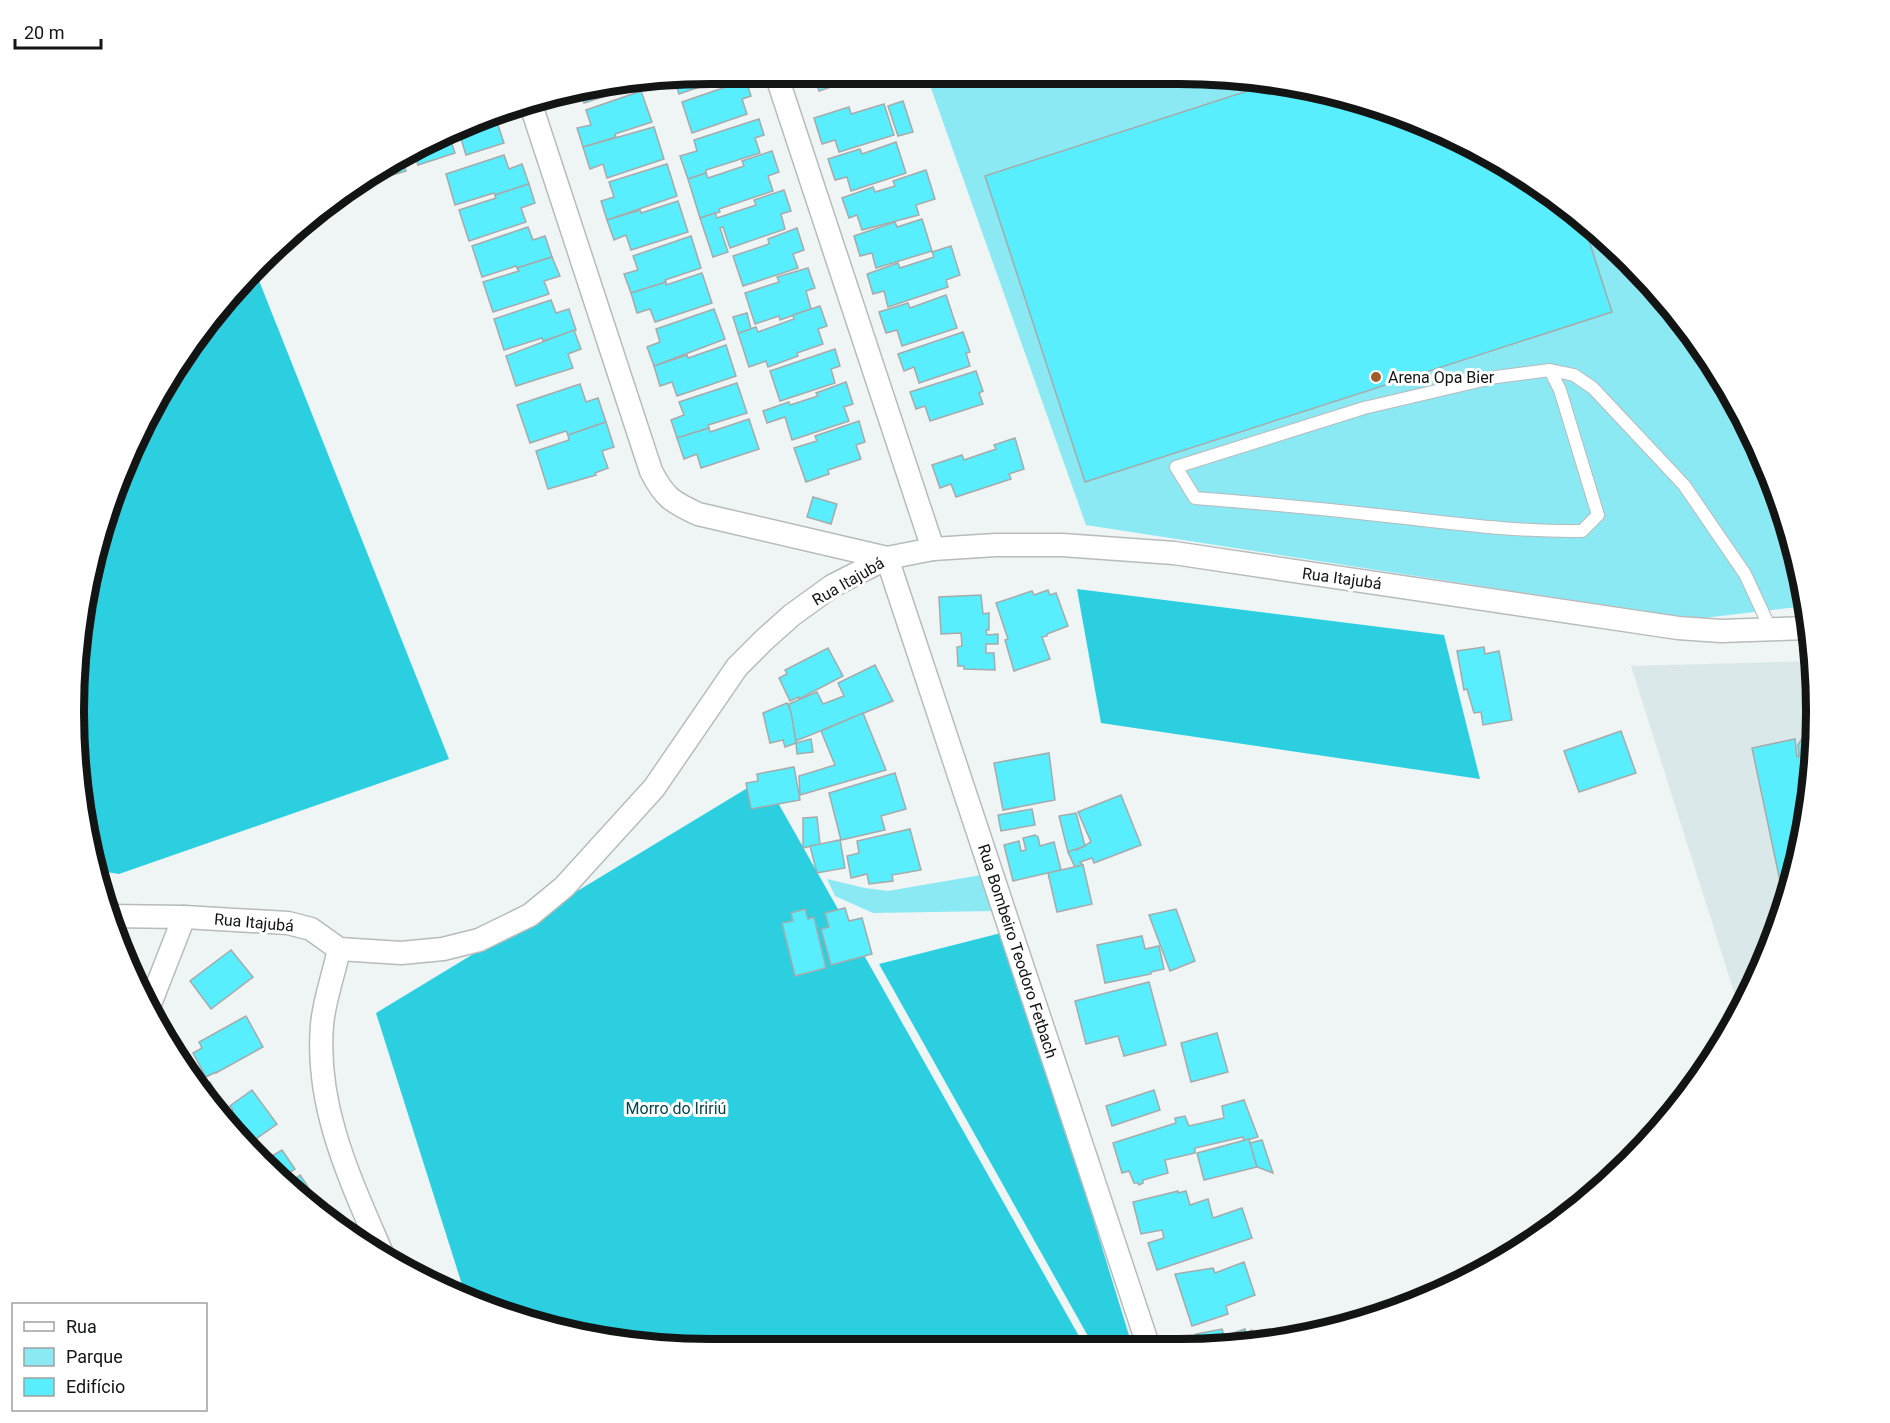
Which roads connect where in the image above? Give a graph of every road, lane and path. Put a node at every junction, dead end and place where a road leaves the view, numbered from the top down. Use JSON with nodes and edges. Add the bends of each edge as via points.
{"nodes":[{"id":1,"x":779,"y":84,"type":"edge"},
{"id":2,"x":533,"y":110,"type":"edge"},
{"id":3,"x":1550,"y":370,"type":"junction"},
{"id":4,"x":933,"y":549,"type":"junction"},
{"id":5,"x":887,"y":558,"type":"junction"},
{"id":6,"x":1801,"y":628,"type":"edge"},
{"id":7,"x":1771,"y":630,"type":"junction"},
{"id":8,"x":118,"y":916,"type":"edge"},
{"id":9,"x":184,"y":917,"type":"junction"},
{"id":10,"x":339,"y":949,"type":"junction"},
{"id":11,"x":153,"y":996,"type":"edge"},
{"id":12,"x":377,"y":1242,"type":"edge"},
{"id":13,"x":1146,"y":1339,"type":"edge"}],
"edges":[{"from":1,"to":4,"type":"street"},
{"from":2,"to":5,"type":"street","via":[[651,471],[661,490],[677,504],[698,514]]},
{"from":3,"to":3,"type":"lane","via":[[1496,377],[1364,408],[1176,467],[1195,498],[1535,532],[1582,531],[1598,515],[1560,390]]},
{"from":3,"to":7,"type":"lane","via":[[1574,375],[1593,388],[1684,485],[1745,574]]},
{"from":4,"to":5,"type":"street","name":"Rua Itajubá"},
{"from":4,"to":7,"type":"street","name":"Rua Itajubá","via":[[996,545],[1121,548],[1678,628]]},
{"from":5,"to":10,"type":"street","name":"Rua Itajubá","via":[[832,586],[764,640],[737,668],[654,788],[564,887],[530,915],[479,940],[443,949],[401,953]]},
{"from":5,"to":13,"type":"street","name":"Rua Bombeiro Teodoro Fetbach"},
{"from":6,"to":7,"type":"street","name":"Rua Itajubá"},
{"from":8,"to":9,"type":"street","name":"Rua Itajubá"},
{"from":9,"to":10,"type":"street","name":"Rua Itajubá","via":[[288,922],[311,929]]},
{"from":9,"to":11,"type":"street"},
{"from":10,"to":12,"type":"street","via":[[322,1025],[323,1075],[329,1120]]}]}
